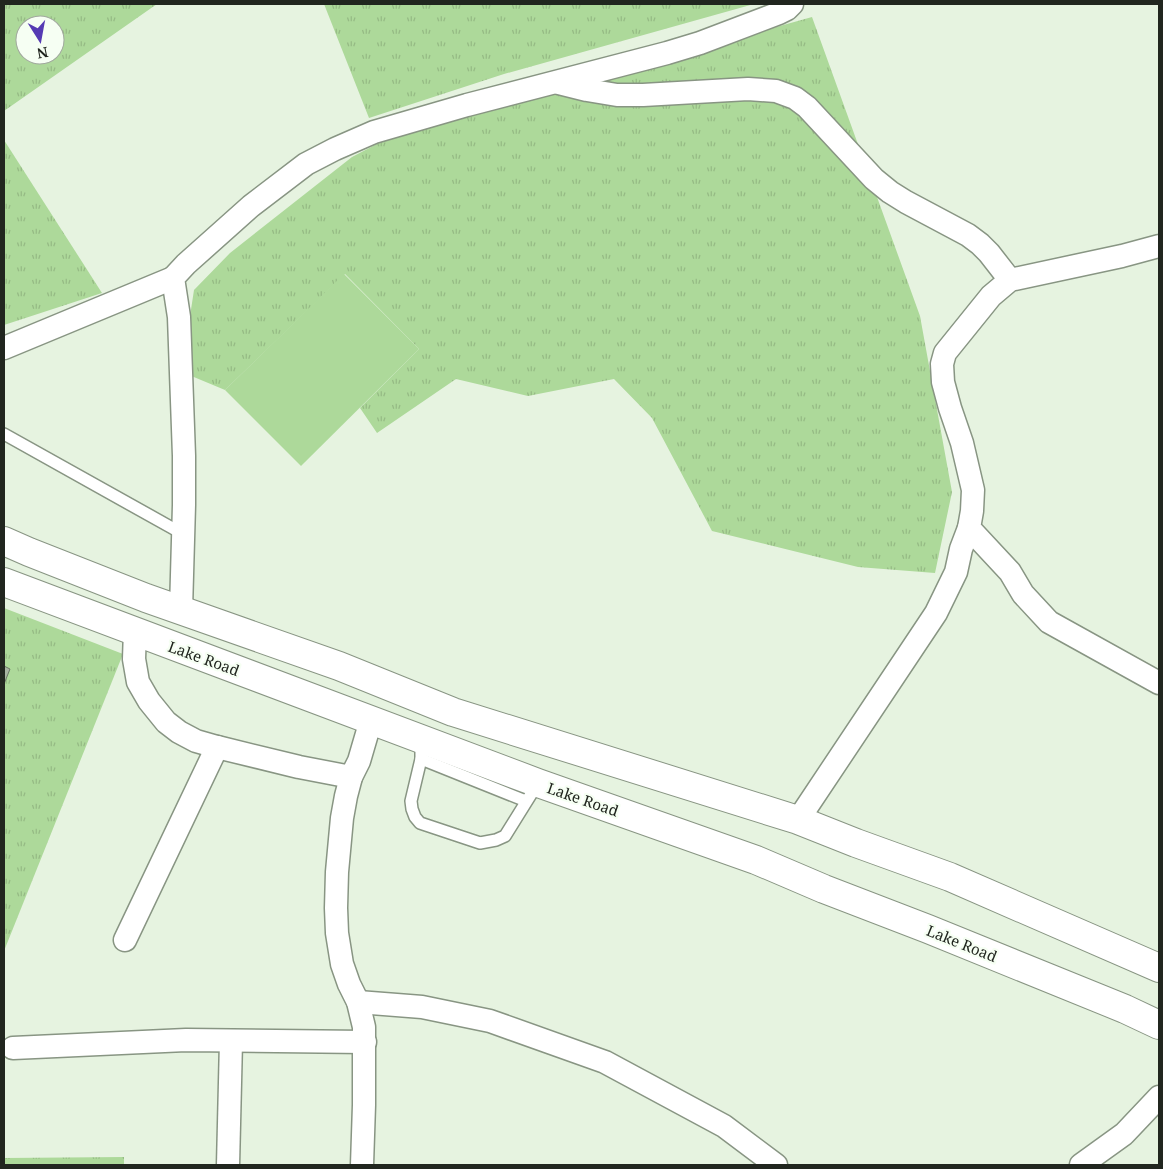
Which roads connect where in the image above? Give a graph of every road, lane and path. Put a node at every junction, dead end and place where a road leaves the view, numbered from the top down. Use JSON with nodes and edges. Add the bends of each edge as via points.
{"nodes":[{"id":1,"x":792,"y":4,"type":"edge"},
{"id":2,"x":556,"y":82,"type":"junction"},
{"id":3,"x":1159,"y":246,"type":"edge"},
{"id":4,"x":173,"y":278,"type":"junction"},
{"id":5,"x":1010,"y":280,"type":"junction"},
{"id":6,"x":4,"y":348,"type":"edge"},
{"id":7,"x":4,"y":434,"type":"edge"},
{"id":8,"x":969,"y":528,"type":"junction"},
{"id":9,"x":183,"y":534,"type":"junction"},
{"id":10,"x":4,"y":541,"type":"edge"},
{"id":11,"x":4,"y":582,"type":"edge"},
{"id":12,"x":181,"y":610,"type":"junction"},
{"id":13,"x":135,"y":632,"type":"junction"},
{"id":14,"x":1159,"y":683,"type":"edge"},
{"id":15,"x":371,"y":720,"type":"junction"},
{"id":16,"x":217,"y":747,"type":"junction"},
{"id":17,"x":421,"y":749,"type":"junction"},
{"id":18,"x":351,"y":777,"type":"junction"},
{"id":19,"x":532,"y":792,"type":"junction"},
{"id":20,"x":798,"y":820,"type":"junction"},
{"id":21,"x":125,"y":940,"type":"dead end"},
{"id":22,"x":1159,"y":968,"type":"edge"},
{"id":23,"x":358,"y":1002,"type":"junction"},
{"id":24,"x":1159,"y":1025,"type":"edge"},
{"id":25,"x":231,"y":1041,"type":"junction"},
{"id":26,"x":365,"y":1042,"type":"junction"},
{"id":27,"x":13,"y":1048,"type":"dead end"},
{"id":28,"x":1159,"y":1097,"type":"edge"},
{"id":29,"x":228,"y":1165,"type":"edge"},
{"id":30,"x":362,"y":1165,"type":"edge"},
{"id":31,"x":776,"y":1165,"type":"edge"},
{"id":32,"x":1081,"y":1165,"type":"edge"}],
"edges":[{"from":1,"to":2,"type":"street","via":[[779,13],[667,53]]},
{"from":2,"to":4,"type":"street","via":[[374,132],[335,149],[306,164],[251,206]]},
{"from":2,"to":5,"type":"street","via":[[618,95],[748,89],[776,91],[795,98],[874,179],[906,202],[968,235],[989,253]]},
{"from":3,"to":5,"type":"street"},
{"from":4,"to":6,"type":"street"},
{"from":4,"to":9,"type":"street","via":[[179,317]]},
{"from":5,"to":8,"type":"street","via":[[991,296],[962,331],[945,353],[942,364],[943,382],[973,490]]},
{"from":7,"to":9,"type":"lane"},
{"from":8,"to":14,"type":"street","via":[[1010,572],[1023,594],[1049,622]]},
{"from":8,"to":20,"type":"street","via":[[956,572],[936,613]]},
{"from":9,"to":12,"type":"street"},
{"from":10,"to":12,"type":"main road"},
{"from":11,"to":13,"type":"main road","name":"Lake Road"},
{"from":12,"to":20,"type":"main road","via":[[339,666],[453,712]]},
{"from":13,"to":15,"type":"main road","name":"Lake Road"},
{"from":13,"to":16,"type":"street","via":[[134,659],[138,682],[149,701],[179,732]]},
{"from":15,"to":17,"type":"main road","name":"Lake Road"},
{"from":15,"to":18,"type":"street"},
{"from":16,"to":18,"type":"street"},
{"from":16,"to":21,"type":"street"},
{"from":17,"to":19,"type":"main road","name":"Lake Road"},
{"from":17,"to":19,"type":"lane","via":[[411,801],[415,817],[420,822],[486,843],[505,836]]},
{"from":18,"to":23,"type":"street","via":[[342,818],[336,908],[342,964]]},
{"from":19,"to":24,"type":"main road","name":"Lake Road","via":[[756,860],[1125,1008]]},
{"from":20,"to":22,"type":"main road","via":[[950,877]]},
{"from":23,"to":26,"type":"street"},
{"from":23,"to":31,"type":"street","via":[[422,1007],[490,1021],[605,1062],[724,1126]]},
{"from":25,"to":26,"type":"street"},
{"from":25,"to":27,"type":"street"},
{"from":25,"to":29,"type":"street"},
{"from":26,"to":30,"type":"street"},
{"from":28,"to":32,"type":"street","via":[[1124,1134]]}]}
